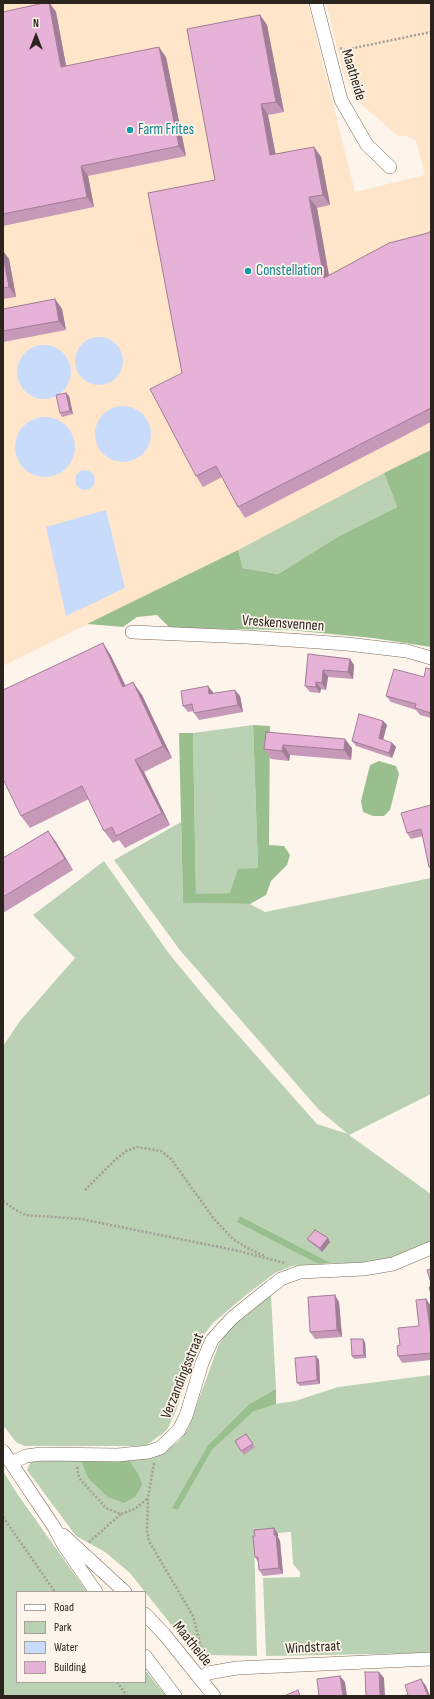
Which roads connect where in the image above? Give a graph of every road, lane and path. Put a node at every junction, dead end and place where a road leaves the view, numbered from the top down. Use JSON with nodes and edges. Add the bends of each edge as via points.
{"nodes":[{"id":1,"x":316,"y":3,"type":"edge"},
{"id":2,"x":431,"y":32,"type":"edge"},
{"id":3,"x":326,"y":40,"type":"junction"},
{"id":4,"x":390,"y":167,"type":"dead end"},
{"id":5,"x":132,"y":632,"type":"dead end"},
{"id":6,"x":431,"y":658,"type":"edge"},
{"id":7,"x":85,"y":1190,"type":"dead end"},
{"id":8,"x":3,"y":1201,"type":"edge"},
{"id":9,"x":431,"y":1248,"type":"edge"},
{"id":10,"x":272,"y":1260,"type":"junction"},
{"id":11,"x":300,"y":1272,"type":"junction"},
{"id":12,"x":157,"y":1449,"type":"junction"},
{"id":13,"x":3,"y":1450,"type":"edge"},
{"id":14,"x":75,"y":1455,"type":"junction"},
{"id":15,"x":10,"y":1463,"type":"junction"},
{"id":16,"x":148,"y":1498,"type":"junction"},
{"id":17,"x":121,"y":1514,"type":"junction"},
{"id":18,"x":3,"y":1517,"type":"edge"},
{"id":19,"x":54,"y":1527,"type":"junction"},
{"id":20,"x":79,"y":1551,"type":"junction"},
{"id":21,"x":112,"y":1580,"type":"junction"},
{"id":22,"x":54,"y":1591,"type":"edge"},
{"id":23,"x":96,"y":1591,"type":"edge"},
{"id":24,"x":98,"y":1591,"type":"edge"},
{"id":25,"x":124,"y":1591,"type":"edge"},
{"id":26,"x":146,"y":1615,"type":"edge"},
{"id":27,"x":146,"y":1657,"type":"edge"},
{"id":28,"x":431,"y":1659,"type":"edge"},
{"id":29,"x":204,"y":1676,"type":"junction"},
{"id":30,"x":118,"y":1683,"type":"edge"},
{"id":31,"x":127,"y":1696,"type":"edge"},
{"id":32,"x":174,"y":1696,"type":"edge"},
{"id":33,"x":214,"y":1696,"type":"edge"}],
"edges":[{"from":1,"to":3,"type":"street","name":"Maatheide"},
{"from":2,"to":3,"type":"path","via":[[344,50]]},
{"from":3,"to":4,"type":"street","name":"Maatheide","via":[[341,100],[367,145]]},
{"from":5,"to":6,"type":"street","name":"Vreskensvennen","via":[[347,644]]},
{"from":7,"to":10,"type":"path","via":[[126,1151],[137,1147],[161,1151],[171,1159],[214,1219],[233,1239]]},
{"from":8,"to":10,"type":"path","via":[[25,1215],[81,1219]]},
{"from":9,"to":11,"type":"street","name":"Verzandingsstraat","via":[[393,1264],[364,1269]]},
{"from":10,"to":11,"type":"path","via":[[292,1266]]},
{"from":11,"to":12,"type":"street","name":"Verzandingsstraat","via":[[281,1280],[263,1293],[232,1318],[212,1340],[179,1430]]},
{"from":12,"to":14,"type":"street","name":"Verzandingsstraat","via":[[123,1454]]},
{"from":12,"to":16,"type":"path"},
{"from":13,"to":15,"type":"street"},
{"from":14,"to":15,"type":"street","name":"Verzandingsstraat","via":[[41,1454],[26,1456]]},
{"from":14,"to":17,"type":"path","via":[[79,1478],[106,1508]]},
{"from":15,"to":19,"type":"street"},
{"from":16,"to":17,"type":"path","via":[[135,1509]]},
{"from":16,"to":29,"type":"path","via":[[149,1542],[193,1616]]},
{"from":17,"to":20,"type":"path"},
{"from":18,"to":22,"type":"path"},
{"from":19,"to":20,"type":"street"},
{"from":19,"to":23,"type":"street"},
{"from":20,"to":21,"type":"street"},
{"from":21,"to":24,"type":"street","via":[[105,1582]]},
{"from":21,"to":25,"type":"street"},
{"from":26,"to":29,"type":"street","name":"Maatheide"},
{"from":27,"to":32,"type":"street"},
{"from":28,"to":29,"type":"street","name":"Windstraat","via":[[237,1668]]},
{"from":29,"to":33,"type":"street","name":"Maatheide"},
{"from":30,"to":31,"type":"path"}]}
